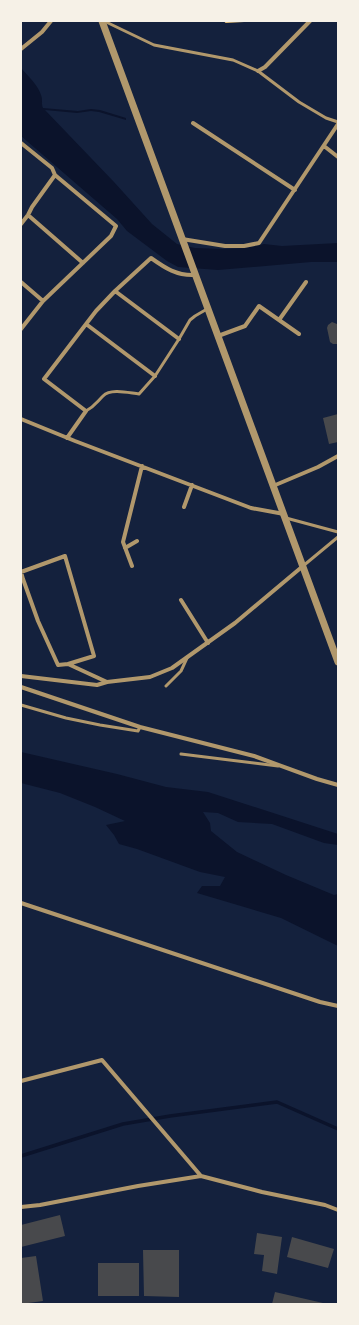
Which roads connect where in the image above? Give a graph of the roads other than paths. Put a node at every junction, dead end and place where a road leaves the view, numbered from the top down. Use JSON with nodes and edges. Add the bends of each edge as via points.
{"nodes":[{"id":1,"x":51,"y":21,"type":"edge"},
{"id":2,"x":102,"y":21,"type":"edge"},
{"id":3,"x":310,"y":21,"type":"edge"},
{"id":4,"x":21,"y":49,"type":"edge"},
{"id":5,"x":258,"y":71,"type":"junction"},
{"id":6,"x":193,"y":122,"type":"dead end"},
{"id":7,"x":338,"y":123,"type":"edge"},
{"id":8,"x":21,"y":143,"type":"edge"},
{"id":9,"x":324,"y":146,"type":"junction"},
{"id":10,"x":338,"y":156,"type":"edge"},
{"id":11,"x":55,"y":175,"type":"junction"},
{"id":12,"x":295,"y":190,"type":"junction"},
{"id":13,"x":28,"y":215,"type":"junction"},
{"id":14,"x":21,"y":224,"type":"edge"},
{"id":15,"x":183,"y":241,"type":"junction"},
{"id":16,"x":83,"y":263,"type":"junction"},
{"id":17,"x":195,"y":274,"type":"junction"},
{"id":18,"x":21,"y":282,"type":"edge"},
{"id":19,"x":306,"y":282,"type":"dead end"},
{"id":20,"x":115,"y":291,"type":"junction"},
{"id":21,"x":43,"y":301,"type":"junction"},
{"id":22,"x":208,"y":309,"type":"junction"},
{"id":23,"x":279,"y":320,"type":"junction"},
{"id":24,"x":86,"y":324,"type":"junction"},
{"id":25,"x":21,"y":329,"type":"edge"},
{"id":26,"x":299,"y":334,"type":"dead end"},
{"id":27,"x":218,"y":336,"type":"junction"},
{"id":28,"x":179,"y":339,"type":"junction"},
{"id":29,"x":155,"y":376,"type":"junction"},
{"id":30,"x":86,"y":411,"type":"junction"},
{"id":31,"x":21,"y":419,"type":"edge"},
{"id":32,"x":66,"y":438,"type":"junction"},
{"id":33,"x":338,"y":456,"type":"edge"},
{"id":34,"x":142,"y":466,"type":"junction"},
{"id":35,"x":192,"y":486,"type":"junction"},
{"id":36,"x":273,"y":486,"type":"junction"},
{"id":37,"x":184,"y":507,"type":"dead end"},
{"id":38,"x":284,"y":516,"type":"junction"},
{"id":39,"x":338,"y":532,"type":"edge"},
{"id":40,"x":338,"y":537,"type":"edge"},
{"id":41,"x":137,"y":541,"type":"dead end"},
{"id":42,"x":126,"y":548,"type":"junction"},
{"id":43,"x":132,"y":566,"type":"dead end"},
{"id":44,"x":303,"y":566,"type":"junction"},
{"id":45,"x":181,"y":600,"type":"dead end"},
{"id":46,"x":208,"y":643,"type":"junction"},
{"id":47,"x":187,"y":657,"type":"junction"},
{"id":48,"x":338,"y":662,"type":"edge"},
{"id":49,"x":68,"y":664,"type":"junction"},
{"id":50,"x":21,"y":676,"type":"edge"},
{"id":51,"x":107,"y":682,"type":"junction"},
{"id":52,"x":166,"y":686,"type":"dead end"},
{"id":53,"x":21,"y":687,"type":"edge"},
{"id":54,"x":21,"y":705,"type":"edge"},
{"id":55,"x":140,"y":727,"type":"junction"},
{"id":56,"x":181,"y":754,"type":"dead end"},
{"id":57,"x":280,"y":766,"type":"junction"},
{"id":58,"x":338,"y":785,"type":"edge"},
{"id":59,"x":21,"y":903,"type":"edge"},
{"id":60,"x":338,"y":1006,"type":"edge"},
{"id":61,"x":21,"y":1081,"type":"edge"},
{"id":62,"x":201,"y":1176,"type":"junction"},
{"id":63,"x":21,"y":1207,"type":"edge"},
{"id":64,"x":338,"y":1210,"type":"edge"}],
"edges":[{"from":1,"to":4,"type":"street"},
{"from":2,"to":5,"type":"lane","via":[[154,45],[233,60]]},
{"from":2,"to":15,"type":"street"},
{"from":3,"to":5,"type":"street"},
{"from":5,"to":7,"type":"lane","via":[[299,102]]},
{"from":6,"to":12,"type":"street"},
{"from":7,"to":9,"type":"street"},
{"from":8,"to":11,"type":"street","via":[[52,168]]},
{"from":9,"to":10,"type":"street"},
{"from":9,"to":12,"type":"street"},
{"from":11,"to":13,"type":"street"},
{"from":11,"to":16,"type":"street","via":[[116,226],[111,236]]},
{"from":12,"to":15,"type":"street","via":[[260,243],[225,246]]},
{"from":13,"to":14,"type":"street"},
{"from":13,"to":16,"type":"street"},
{"from":15,"to":17,"type":"street"},
{"from":16,"to":21,"type":"street"},
{"from":17,"to":20,"type":"street","via":[[185,275],[164,268],[151,258]]},
{"from":17,"to":22,"type":"street"},
{"from":18,"to":21,"type":"street"},
{"from":19,"to":23,"type":"street"},
{"from":20,"to":24,"type":"street"},
{"from":20,"to":28,"type":"street"},
{"from":21,"to":25,"type":"street"},
{"from":22,"to":27,"type":"street"},
{"from":22,"to":28,"type":"lane","via":[[190,320]]},
{"from":23,"to":26,"type":"street"},
{"from":23,"to":27,"type":"street","via":[[259,306],[245,326]]},
{"from":24,"to":29,"type":"street"},
{"from":24,"to":30,"type":"street","via":[[44,379]]},
{"from":27,"to":36,"type":"street"},
{"from":28,"to":29,"type":"lane"},
{"from":29,"to":30,"type":"lane","via":[[140,394],[111,392]]},
{"from":30,"to":32,"type":"street"},
{"from":31,"to":32,"type":"street"},
{"from":32,"to":34,"type":"street"},
{"from":33,"to":36,"type":"street"},
{"from":34,"to":35,"type":"street"},
{"from":34,"to":42,"type":"street","via":[[123,542]]},
{"from":35,"to":37,"type":"street"},
{"from":35,"to":38,"type":"street","via":[[251,508]]},
{"from":36,"to":38,"type":"street"},
{"from":38,"to":39,"type":"lane"},
{"from":38,"to":44,"type":"street"},
{"from":40,"to":44,"type":"lane"},
{"from":41,"to":42,"type":"street"},
{"from":42,"to":43,"type":"street"},
{"from":44,"to":46,"type":"street"},
{"from":44,"to":48,"type":"street"},
{"from":45,"to":46,"type":"street"},
{"from":46,"to":47,"type":"street"},
{"from":47,"to":51,"type":"street","via":[[172,668],[150,677]]},
{"from":47,"to":52,"type":"lane","via":[[182,671]]},
{"from":49,"to":49,"type":"street","via":[[58,666],[38,621],[21,572],[65,556],[94,656]]},
{"from":49,"to":51,"type":"street"},
{"from":50,"to":51,"type":"street","via":[[97,685]]},
{"from":53,"to":55,"type":"street"},
{"from":54,"to":55,"type":"lane","via":[[100,725],[138,731]]},
{"from":55,"to":57,"type":"street","via":[[254,756]]},
{"from":56,"to":57,"type":"lane"},
{"from":57,"to":58,"type":"street"},
{"from":59,"to":60,"type":"street"},
{"from":61,"to":62,"type":"street","via":[[102,1060]]},
{"from":62,"to":63,"type":"street"},
{"from":62,"to":64,"type":"street"}]}
